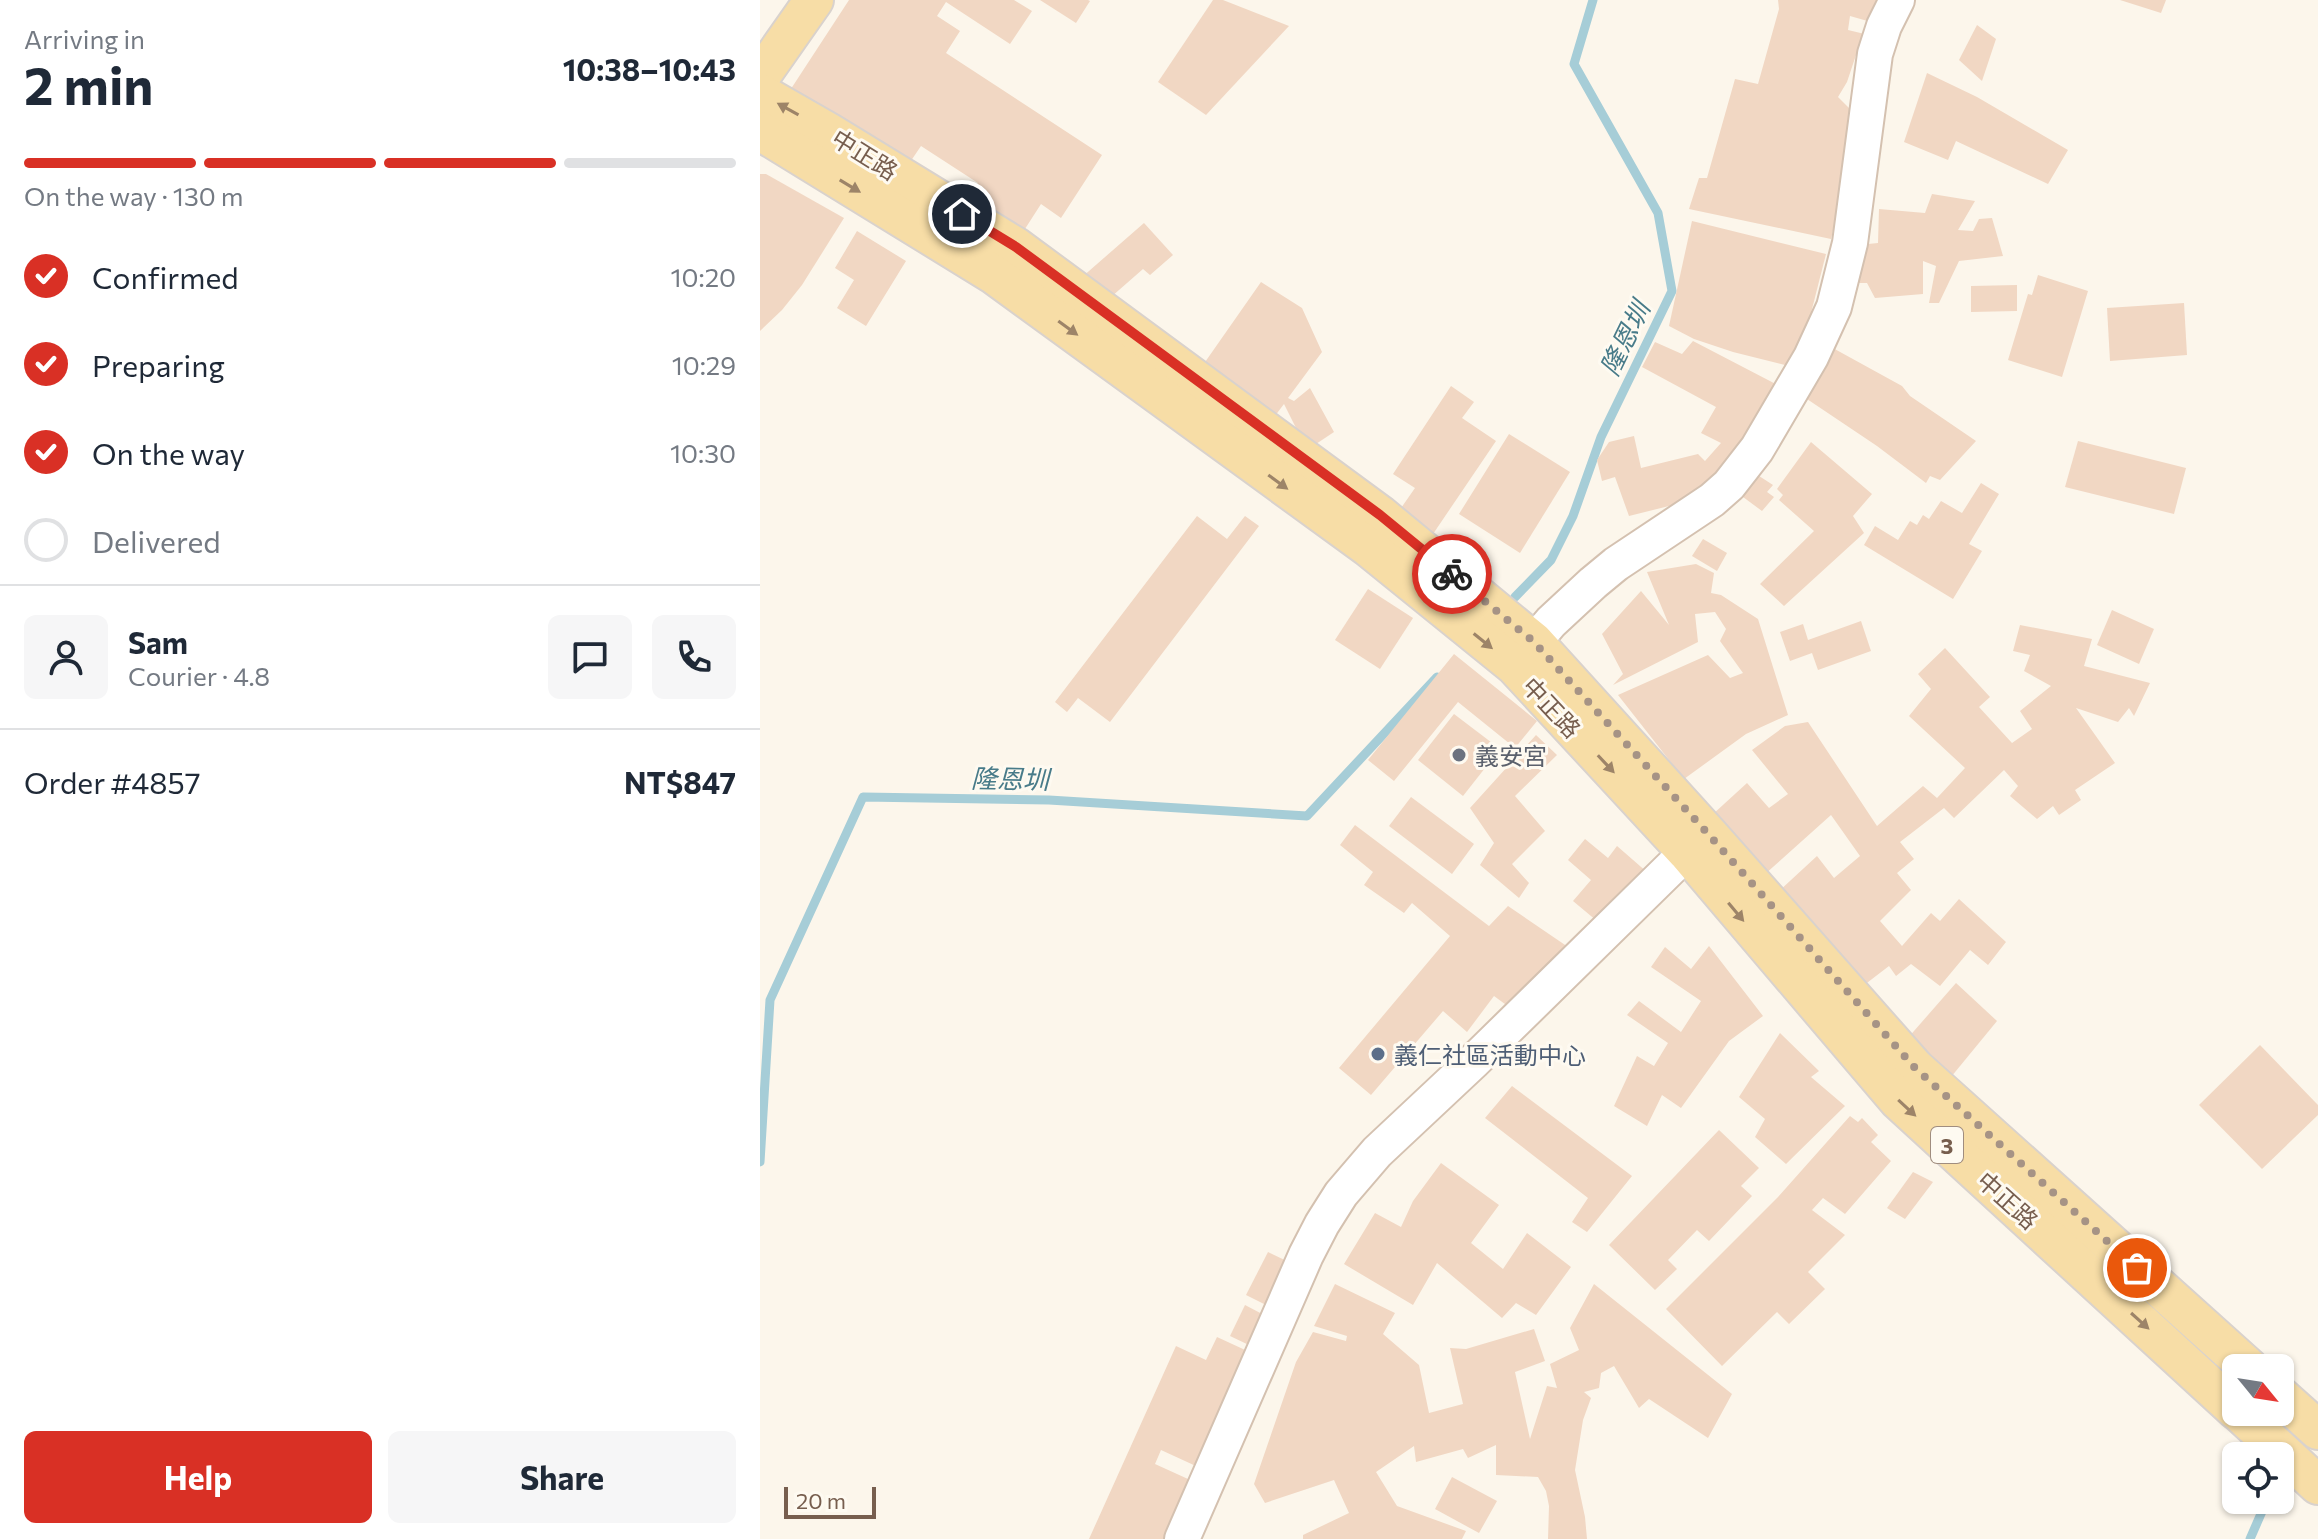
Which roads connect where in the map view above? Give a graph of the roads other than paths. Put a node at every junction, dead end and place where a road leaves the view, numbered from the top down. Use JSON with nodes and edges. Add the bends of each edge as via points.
{"nodes":[{"id":1,"x":814,"y":0,"type":"edge"},
{"id":2,"x":1897,"y":0,"type":"edge"},
{"id":3,"x":760,"y":77,"type":"edge"},
{"id":4,"x":760,"y":93,"type":"edge"},
{"id":5,"x":760,"y":131,"type":"edge"},
{"id":6,"x":1524,"y":654,"type":"junction"},
{"id":7,"x":1698,"y":844,"type":"junction"},
{"id":8,"x":2233,"y":1354,"type":"edge"},
{"id":9,"x":2222,"y":1397,"type":"edge"},
{"id":10,"x":2294,"y":1409,"type":"edge"},
{"id":11,"x":2253,"y":1426,"type":"edge"},
{"id":12,"x":2318,"y":1430,"type":"edge"},
{"id":13,"x":2318,"y":1485,"type":"edge"},
{"id":14,"x":1182,"y":1539,"type":"edge"}],
"edges":[{"from":1,"to":3,"type":"main road"},
{"from":2,"to":6,"type":"street","via":[[1875,54],[1844,275],[1811,357],[1757,449],[1729,485],[1616,564]]},
{"from":6,"to":4,"type":"main road","name":"中正路","number":"3","one_way":true,"via":[[1380,515],[1016,247]]},
{"from":5,"to":6,"type":"main road","name":"中正路","number":"3","one_way":true,"via":[[993,274]]},
{"from":6,"to":7,"type":"main road","name":"中正路","number":"3"},
{"from":7,"to":8,"type":"main road","name":"中正路","number":"3","via":[[1915,1068]]},
{"from":7,"to":9,"type":"main road","name":"中正路","number":"3","one_way":true,"via":[[1898,1100]]},
{"from":7,"to":14,"type":"street","via":[[1377,1152],[1341,1194],[1306,1255]]},
{"from":10,"to":12,"type":"main road"},
{"from":11,"to":13,"type":"main road","name":"中正路","number":"3"}]}
